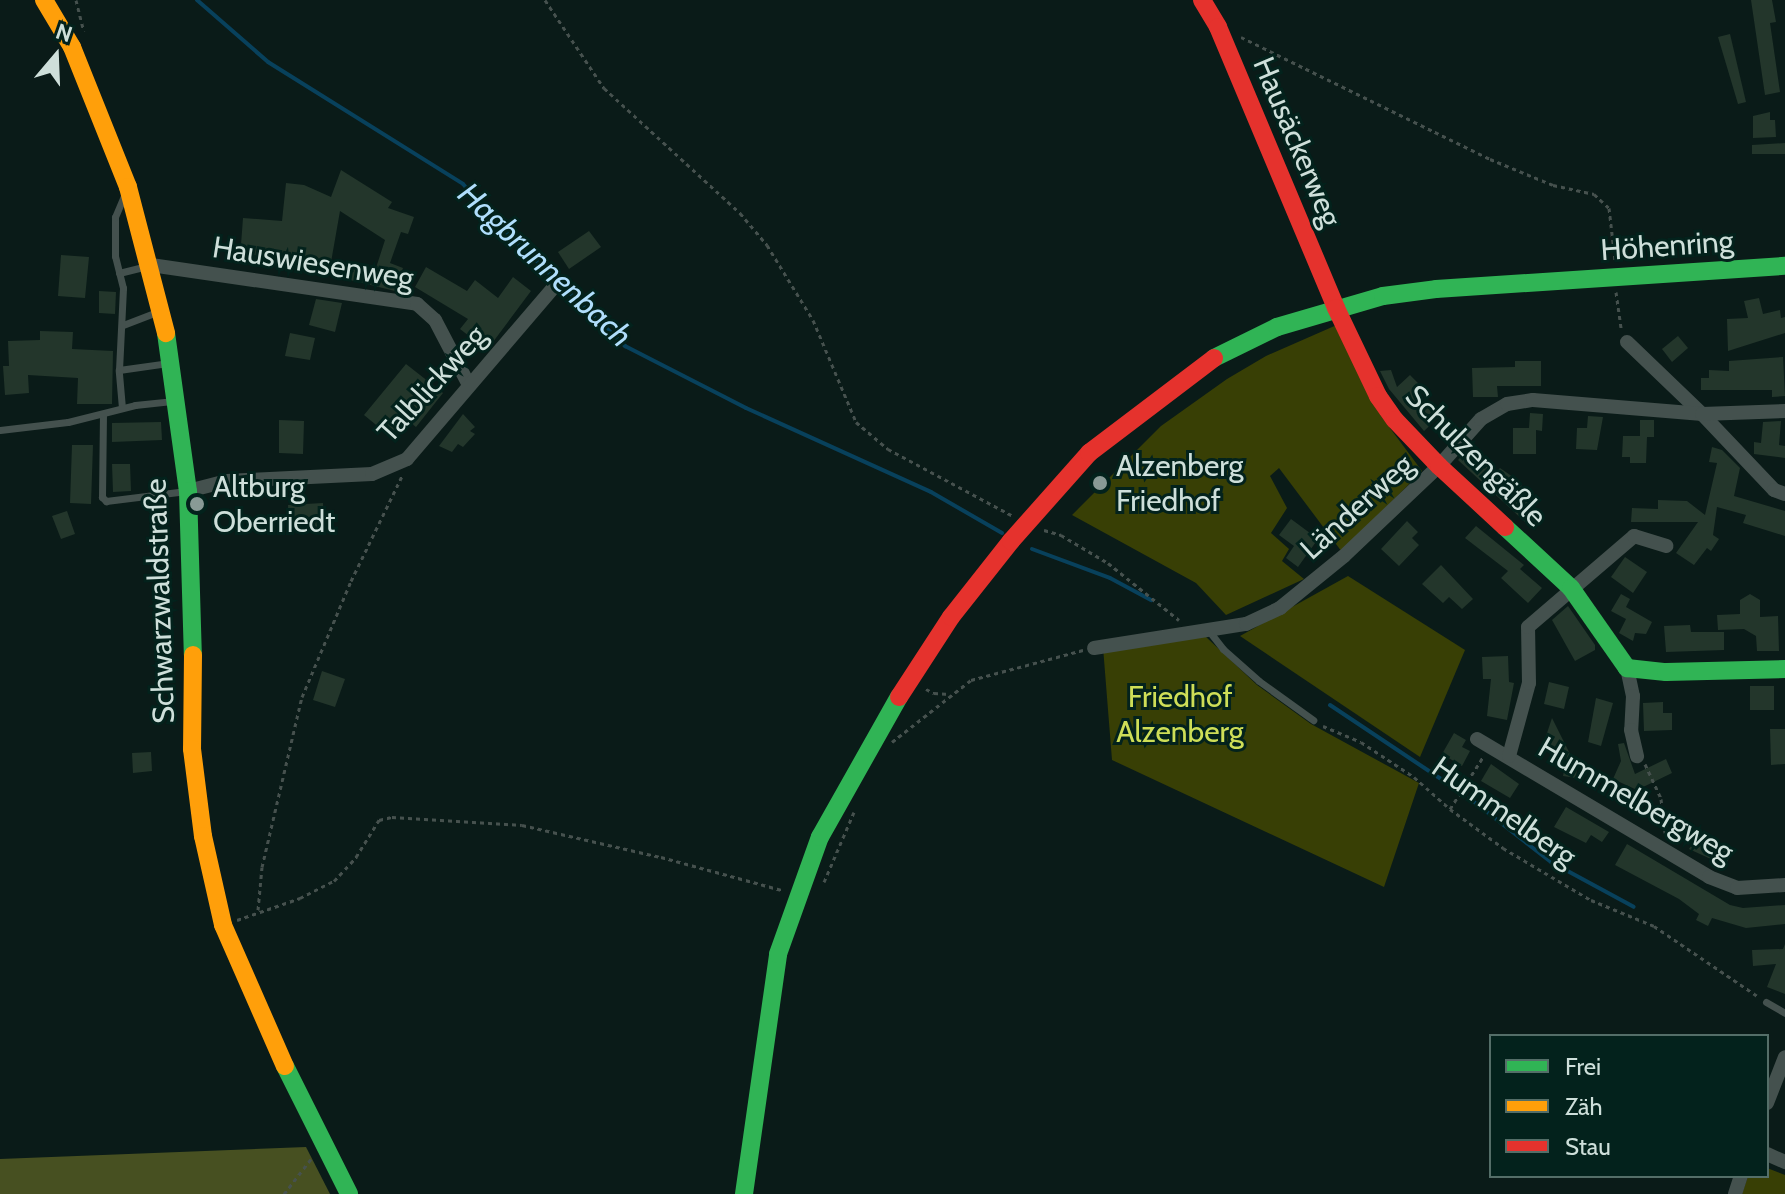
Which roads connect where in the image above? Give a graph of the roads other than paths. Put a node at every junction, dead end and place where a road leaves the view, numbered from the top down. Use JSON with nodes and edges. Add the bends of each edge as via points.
{"nodes":[{"id":1,"x":44,"y":0,"type":"edge"},
{"id":2,"x":1202,"y":0,"type":"edge"},
{"id":3,"x":128,"y":187,"type":"junction"},
{"id":4,"x":151,"y":265,"type":"junction"},
{"id":5,"x":1785,"y":266,"type":"edge"},
{"id":6,"x":119,"y":273,"type":"junction"},
{"id":7,"x":552,"y":289,"type":"dead end"},
{"id":8,"x":1336,"y":308,"type":"junction"},
{"id":9,"x":162,"y":310,"type":"junction"},
{"id":10,"x":123,"y":325,"type":"junction"},
{"id":11,"x":1627,"y":342,"type":"road end"},
{"id":12,"x":172,"y":363,"type":"junction"},
{"id":13,"x":119,"y":370,"type":"junction"},
{"id":14,"x":469,"y":385,"type":"junction"},
{"id":15,"x":178,"y":401,"type":"junction"},
{"id":16,"x":122,"y":408,"type":"junction"},
{"id":17,"x":1785,"y":411,"type":"edge"},
{"id":18,"x":103,"y":414,"type":"junction"},
{"id":19,"x":1702,"y":414,"type":"junction"},
{"id":20,"x":0,"y":430,"type":"edge"},
{"id":21,"x":1439,"y":466,"type":"junction"},
{"id":22,"x":188,"y":491,"type":"junction"},
{"id":23,"x":1785,"y":494,"type":"edge"},
{"id":24,"x":1666,"y":546,"type":"dead end"},
{"id":25,"x":1571,"y":588,"type":"junction"},
{"id":26,"x":1209,"y":631,"type":"junction"},
{"id":27,"x":1094,"y":648,"type":"road end"},
{"id":28,"x":1627,"y":668,"type":"junction"},
{"id":29,"x":1785,"y":669,"type":"edge"},
{"id":30,"x":1313,"y":720,"type":"road end"},
{"id":31,"x":1483,"y":743,"type":"road end"},
{"id":32,"x":1509,"y":756,"type":"junction"},
{"id":33,"x":1637,"y":756,"type":"road end"},
{"id":34,"x":1785,"y":885,"type":"edge"},
{"id":35,"x":1766,"y":1002,"type":"road end"},
{"id":36,"x":1785,"y":1013,"type":"edge"},
{"id":37,"x":1785,"y":1057,"type":"edge"},
{"id":38,"x":1769,"y":1098,"type":"edge"},
{"id":39,"x":349,"y":1194,"type":"edge"},
{"id":40,"x":744,"y":1194,"type":"edge"}],
"edges":[{"from":1,"to":3,"type":"street","name":"Schwarzwaldstraße","via":[[72,47]]},
{"from":2,"to":8,"type":"street","name":"Hausäckerweg"},
{"from":3,"to":4,"type":"street","name":"Schwarzwaldstraße"},
{"from":3,"to":6,"type":"lane","via":[[115,217]]},
{"from":4,"to":6,"type":"lane"},
{"from":4,"to":9,"type":"street","name":"Schwarzwaldstraße"},
{"from":4,"to":14,"type":"street","name":"Hauswiesenweg","via":[[417,304],[435,320]]},
{"from":5,"to":8,"type":"street","name":"Höhenring","via":[[1436,289]]},
{"from":6,"to":10,"type":"lane"},
{"from":7,"to":14,"type":"street","name":"Talblickweg"},
{"from":8,"to":21,"type":"street","name":"Schulzengäßle","via":[[1378,396]]},
{"from":8,"to":40,"type":"street","name":"Höhenring","via":[[1231,348],[1189,374],[1089,453],[951,617],[880,726],[820,837],[797,894],[778,954]]},
{"from":9,"to":10,"type":"lane"},
{"from":9,"to":12,"type":"street","name":"Schwarzwaldstraße"},
{"from":10,"to":13,"type":"lane"},
{"from":11,"to":19,"type":"street"},
{"from":12,"to":13,"type":"lane"},
{"from":12,"to":15,"type":"street","name":"Schwarzwaldstraße"},
{"from":13,"to":16,"type":"lane"},
{"from":14,"to":22,"type":"street","name":"Talblickweg","via":[[407,459],[372,474],[227,481]]},
{"from":15,"to":16,"type":"lane"},
{"from":15,"to":22,"type":"street","name":"Schwarzwaldstraße"},
{"from":16,"to":18,"type":"lane"},
{"from":17,"to":19,"type":"street","name":"Länderweg"},
{"from":18,"to":20,"type":"lane"},
{"from":18,"to":22,"type":"lane","via":[[106,501]]},
{"from":19,"to":21,"type":"street","name":"Länderweg","via":[[1533,400],[1507,404],[1481,419]]},
{"from":19,"to":23,"type":"street","via":[[1774,490]]},
{"from":21,"to":25,"type":"street","name":"Schulzengäßle"},
{"from":21,"to":26,"type":"street","name":"Länderweg","via":[[1280,608],[1246,624]]},
{"from":22,"to":39,"type":"street","name":"Schwarzwaldstraße","via":[[192,749],[203,836],[223,925],[257,1009]]},
{"from":24,"to":25,"type":"street","via":[[1634,536]]},
{"from":25,"to":28,"type":"street","name":"Schulzengäßle"},
{"from":25,"to":32,"type":"street","name":"Hummelbergweg","via":[[1528,627],[1529,683]]},
{"from":26,"to":27,"type":"street","name":"Länderweg"},
{"from":26,"to":30,"type":"lane","via":[[1259,681]]},
{"from":28,"to":29,"type":"street"},
{"from":28,"to":33,"type":"street","name":"Schulzengäßle"},
{"from":31,"to":32,"type":"street","name":"Hummelbergweg"},
{"from":32,"to":34,"type":"street","name":"Hummelbergweg","via":[[1709,877],[1737,888]]},
{"from":35,"to":36,"type":"lane"},
{"from":37,"to":38,"type":"street"}]}
